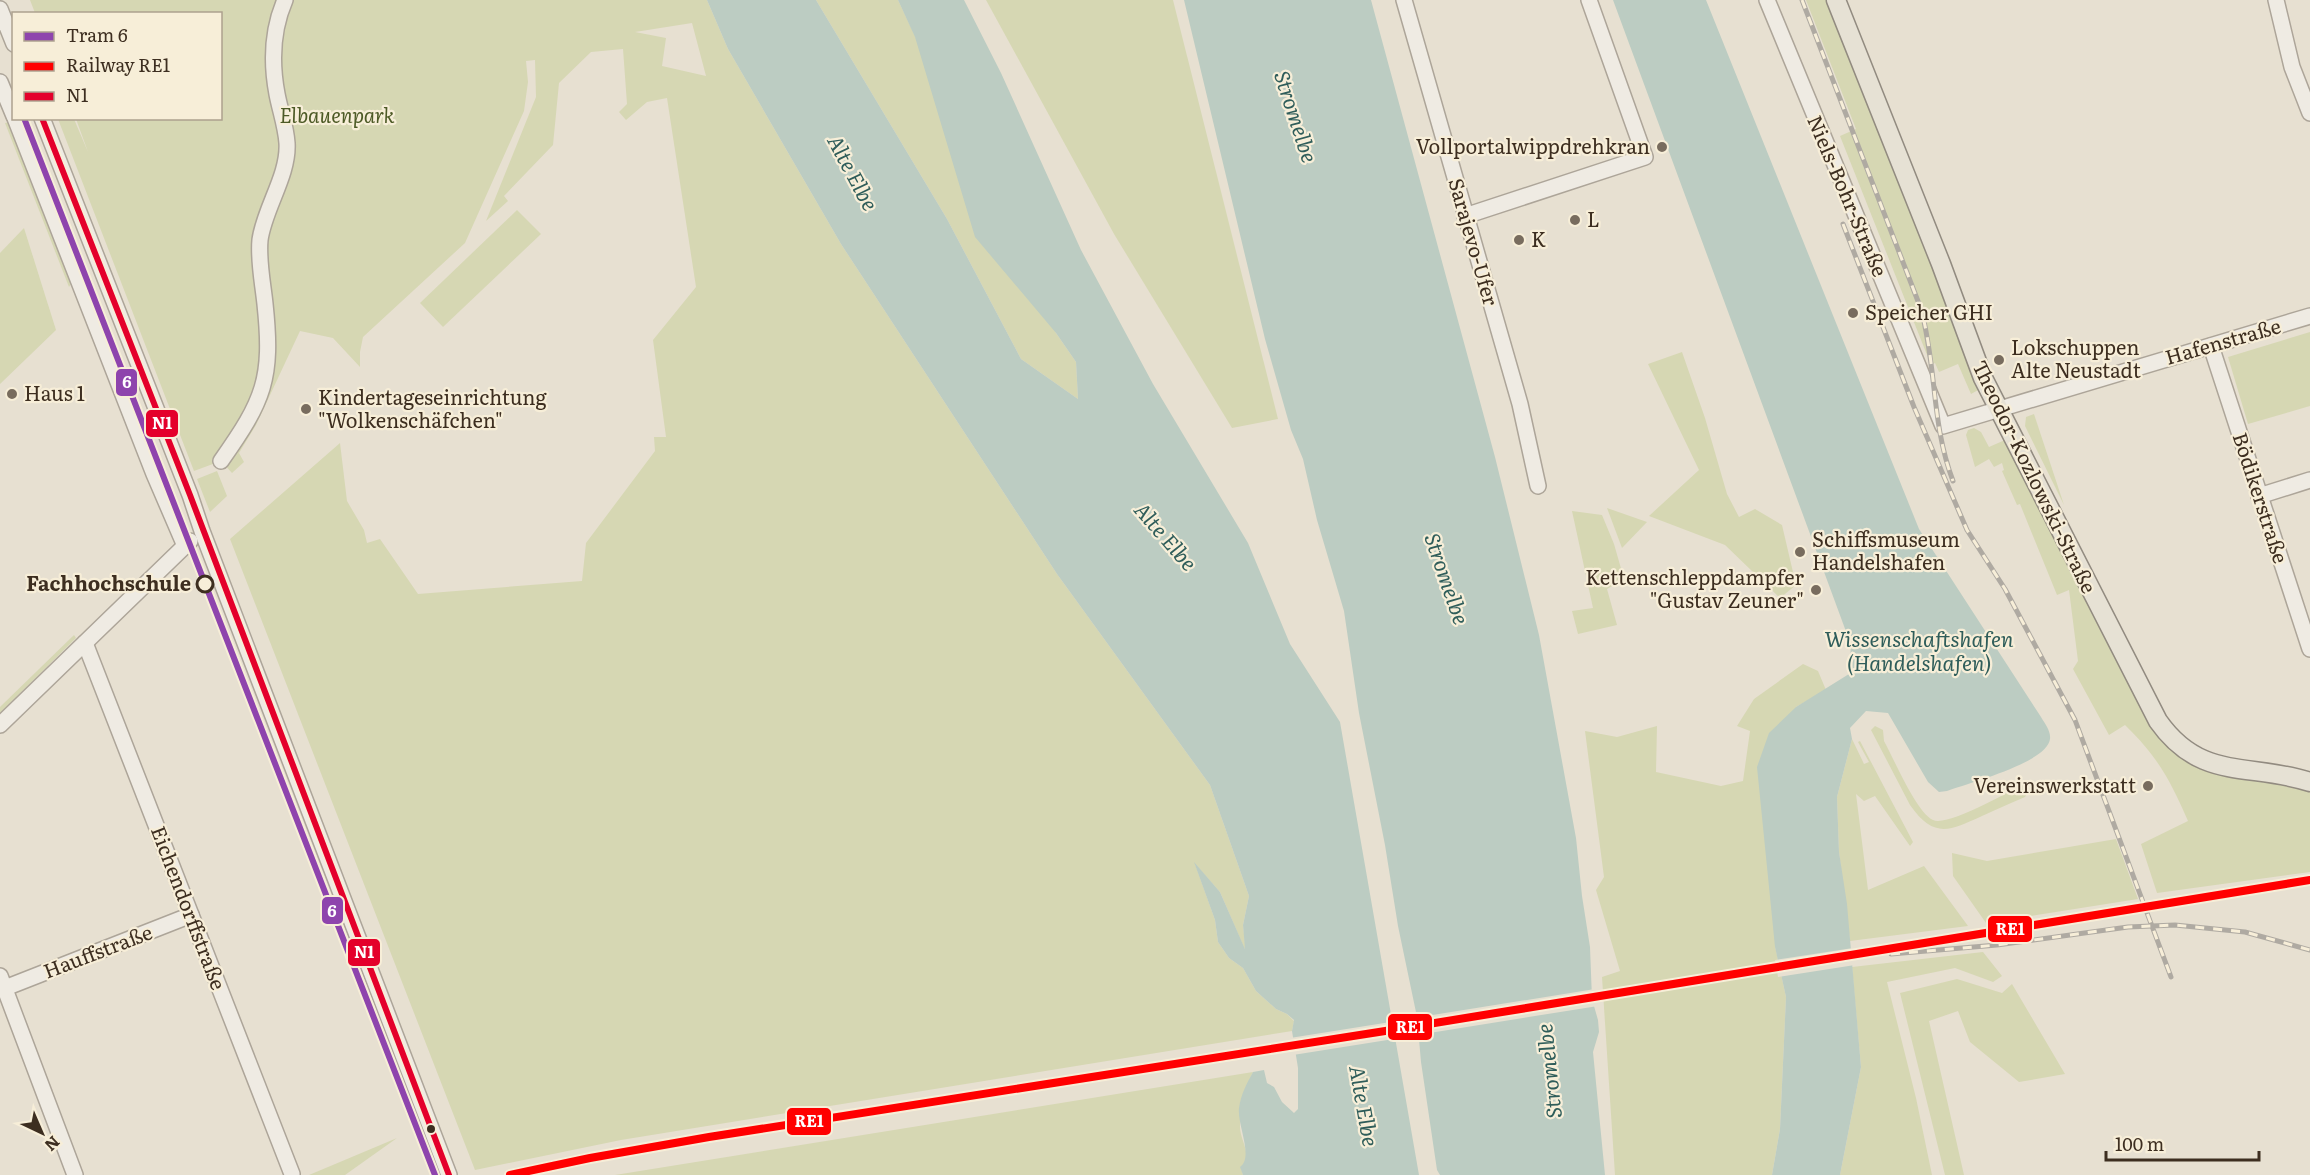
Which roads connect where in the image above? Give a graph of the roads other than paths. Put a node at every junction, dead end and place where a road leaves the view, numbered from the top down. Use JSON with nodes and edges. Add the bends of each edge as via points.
{"nodes":[{"id":1,"x":285,"y":0,"type":"edge"},
{"id":2,"x":1404,"y":0,"type":"edge"},
{"id":3,"x":1589,"y":0,"type":"edge"},
{"id":4,"x":1767,"y":0,"type":"edge"},
{"id":5,"x":1836,"y":0,"type":"edge"},
{"id":6,"x":2276,"y":0,"type":"edge"},
{"id":7,"x":0,"y":9,"type":"edge"},
{"id":8,"x":12,"y":39,"type":"edge"},
{"id":9,"x":0,"y":82,"type":"edge"},
{"id":10,"x":12,"y":112,"type":"edge"},
{"id":11,"x":2310,"y":112,"type":"edge"},
{"id":12,"x":15,"y":120,"type":"edge"},
{"id":13,"x":43,"y":120,"type":"edge"},
{"id":14,"x":1466,"y":216,"type":"junction"},
{"id":15,"x":2310,"y":316,"type":"edge"},
{"id":16,"x":2211,"y":346,"type":"junction"},
{"id":17,"x":1998,"y":408,"type":"junction"},
{"id":18,"x":1943,"y":426,"type":"joint"},
{"id":19,"x":221,"y":461,"type":"dead end"},
{"id":20,"x":2310,"y":480,"type":"edge"},
{"id":21,"x":1538,"y":486,"type":"dead end"},
{"id":22,"x":2259,"y":496,"type":"junction"},
{"id":23,"x":202,"y":531,"type":"junction"},
{"id":24,"x":185,"y":546,"type":"junction"},
{"id":25,"x":2306,"y":624,"type":"edge"},
{"id":26,"x":85,"y":643,"type":"junction"},
{"id":27,"x":2310,"y":649,"type":"edge"},
{"id":28,"x":0,"y":725,"type":"edge"},
{"id":29,"x":2310,"y":782,"type":"edge"},
{"id":30,"x":191,"y":915,"type":"junction"},
{"id":31,"x":2,"y":982,"type":"edge"},
{"id":32,"x":292,"y":1174,"type":"edge"},
{"id":33,"x":75,"y":1175,"type":"edge"},
{"id":34,"x":449,"y":1175,"type":"edge"}],
"edges":[{"from":1,"to":19,"type":"street","via":[[276,28],[273,59],[287,151],[260,242],[268,365],[253,413]]},
{"from":2,"to":14,"type":"street","name":"Sarajevo-Ufer"},
{"from":3,"to":14,"type":"street","via":[[1645,157]]},
{"from":4,"to":18,"type":"street","name":"Niels-Bohr-Straße"},
{"from":5,"to":17,"type":"main road","name":"Theodor-Kozlowski-Straße"},
{"from":6,"to":11,"type":"street","via":[[2292,67]]},
{"from":7,"to":8,"type":"street"},
{"from":9,"to":10,"type":"street"},
{"from":12,"to":24,"type":"street"},
{"from":13,"to":23,"type":"street"},
{"from":14,"to":21,"type":"street","name":"Sarajevo-Ufer","via":[[1520,404]]},
{"from":15,"to":16,"type":"street","name":"Hafenstraße"},
{"from":16,"to":17,"type":"street","name":"Hafenstraße"},
{"from":16,"to":22,"type":"street","name":"Bödikerstraße"},
{"from":17,"to":18,"type":"street","name":"Hafenstraße"},
{"from":17,"to":29,"type":"main road","name":"Theodor-Kozlowski-Straße","via":[[2131,672],[2169,736],[2211,764]]},
{"from":20,"to":22,"type":"street"},
{"from":22,"to":25,"type":"street","name":"Bödikerstraße"},
{"from":23,"to":24,"type":"street"},
{"from":23,"to":34,"type":"street"},
{"from":24,"to":26,"type":"street"},
{"from":25,"to":27,"type":"street","name":"Bödikerstraße"},
{"from":26,"to":28,"type":"street"},
{"from":26,"to":30,"type":"street","name":"Eichendorffstraße"},
{"from":30,"to":31,"type":"street","name":"Hauffstraße"},
{"from":30,"to":32,"type":"street","name":"Eichendorffstraße"},
{"from":31,"to":33,"type":"street"}]}
